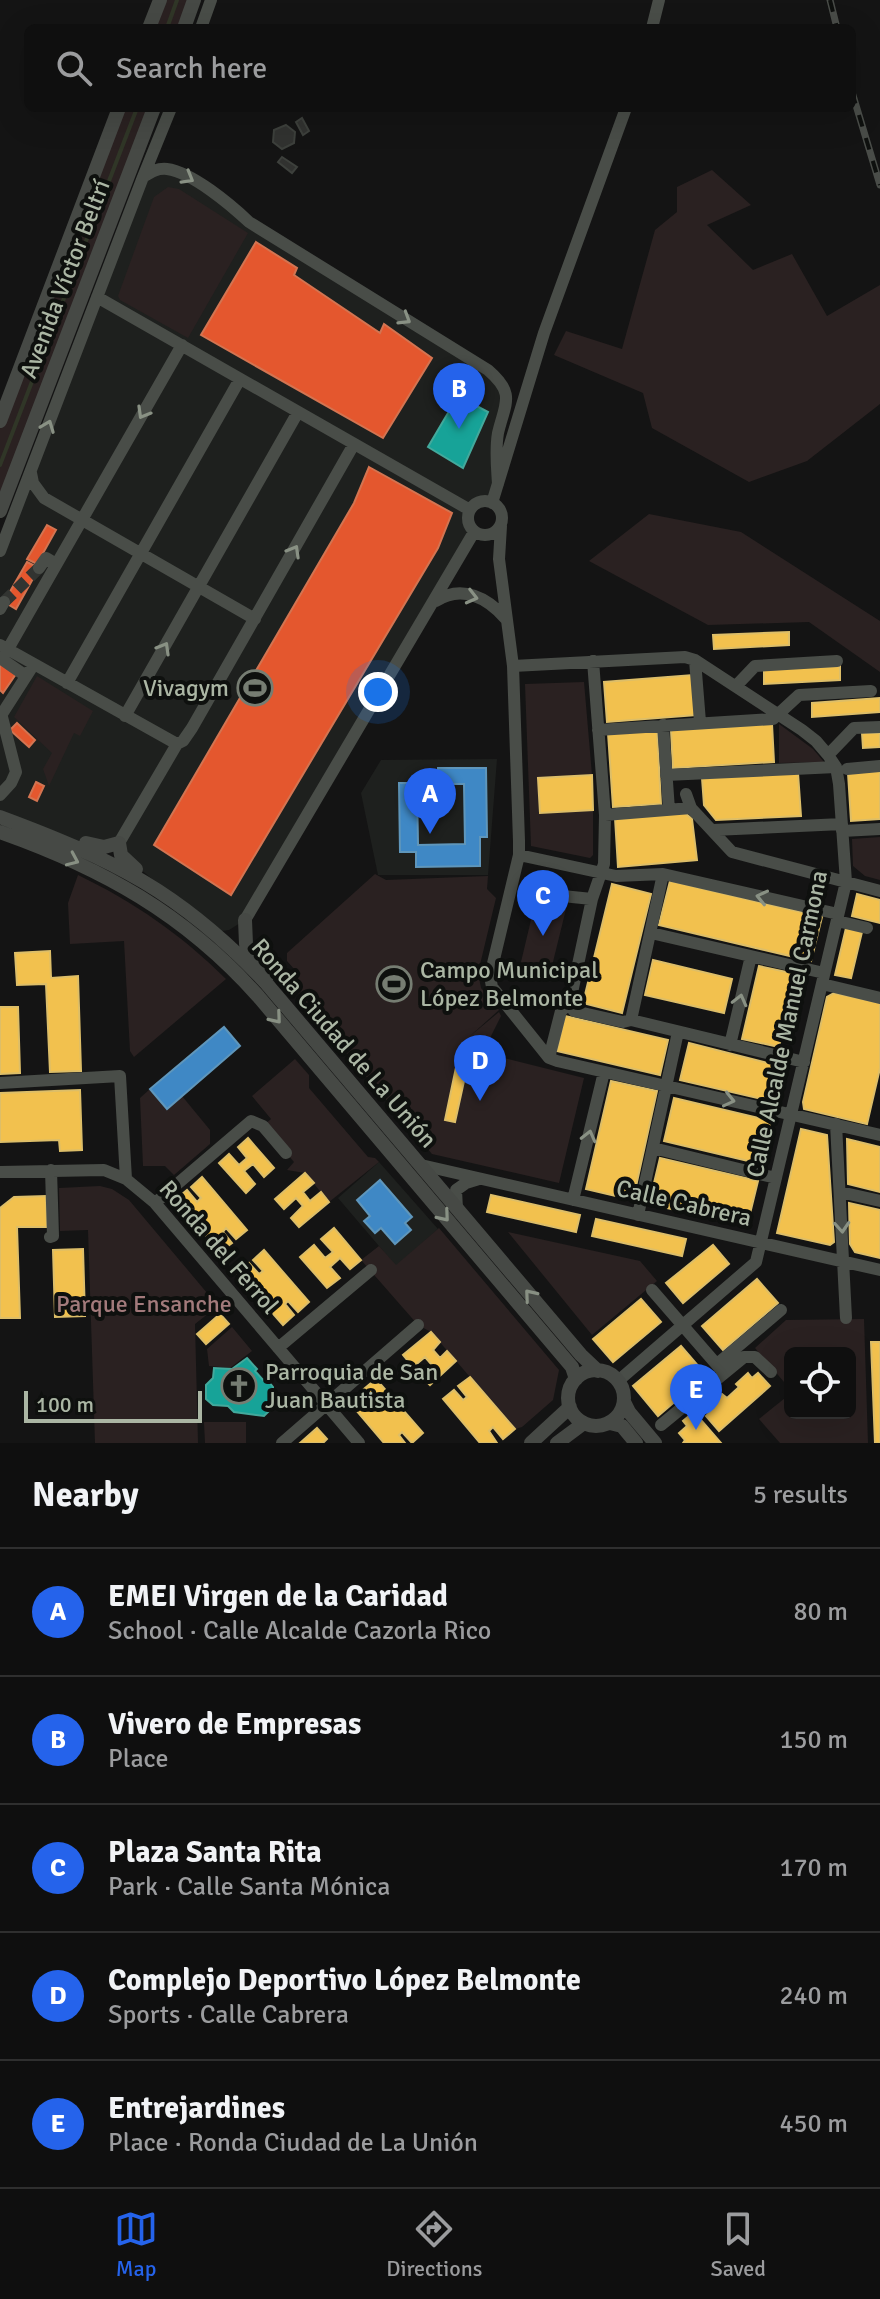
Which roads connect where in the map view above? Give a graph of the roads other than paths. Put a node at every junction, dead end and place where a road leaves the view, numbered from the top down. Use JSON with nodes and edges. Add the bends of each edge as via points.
{"nodes":[{"id":1,"x":160,"y":0,"type":"edge"},
{"id":2,"x":194,"y":0,"type":"edge"},
{"id":3,"x":211,"y":0,"type":"edge"},
{"id":4,"x":659,"y":0,"type":"edge"},
{"id":5,"x":151,"y":24,"type":"edge"},
{"id":6,"x":185,"y":24,"type":"edge"},
{"id":7,"x":202,"y":24,"type":"edge"},
{"id":8,"x":653,"y":24,"type":"edge"},
{"id":9,"x":117,"y":112,"type":"edge"},
{"id":10,"x":152,"y":112,"type":"edge"},
{"id":11,"x":169,"y":112,"type":"edge"},
{"id":12,"x":625,"y":112,"type":"edge"},
{"id":13,"x":143,"y":177,"type":"junction"},
{"id":14,"x":97,"y":297,"type":"junction"},
{"id":15,"x":182,"y":345,"type":"junction"},
{"id":16,"x":240,"y":379,"type":"junction"},
{"id":17,"x":298,"y":412,"type":"junction"},
{"id":18,"x":0,"y":421,"type":"edge"},
{"id":19,"x":354,"y":444,"type":"junction"},
{"id":20,"x":31,"y":471,"type":"junction"},
{"id":21,"x":498,"y":484,"type":"junction"},
{"id":22,"x":44,"y":498,"type":"junction"},
{"id":23,"x":492,"y":503,"type":"junction"},
{"id":24,"x":17,"y":507,"type":"junction"},
{"id":25,"x":470,"y":510,"type":"junction"},
{"id":26,"x":0,"y":511,"type":"edge"},
{"id":27,"x":83,"y":518,"type":"junction"},
{"id":28,"x":501,"y":526,"type":"junction"},
{"id":29,"x":479,"y":534,"type":"junction"},
{"id":30,"x":0,"y":551,"type":"edge"},
{"id":31,"x":141,"y":552,"type":"junction"},
{"id":32,"x":499,"y":559,"type":"junction"},
{"id":33,"x":56,"y":564,"type":"junction"},
{"id":34,"x":39,"y":568,"type":"tunnel mouth"},
{"id":35,"x":200,"y":585,"type":"junction"},
{"id":36,"x":433,"y":603,"type":"junction"},
{"id":37,"x":255,"y":619,"type":"junction"},
{"id":38,"x":506,"y":619,"type":"junction"},
{"id":39,"x":3,"y":651,"type":"edge"},
{"id":40,"x":695,"y":660,"type":"junction"},
{"id":41,"x":593,"y":661,"type":"junction"},
{"id":42,"x":837,"y":661,"type":"dead end"},
{"id":43,"x":34,"y":664,"type":"junction"},
{"id":44,"x":513,"y":666,"type":"junction"},
{"id":45,"x":26,"y":676,"type":"junction"},
{"id":46,"x":67,"y":683,"type":"junction"},
{"id":47,"x":736,"y":686,"type":"junction"},
{"id":48,"x":871,"y":691,"type":"dead end"},
{"id":49,"x":5,"y":700,"type":"edge"},
{"id":50,"x":780,"y":715,"type":"junction"},
{"id":51,"x":125,"y":716,"type":"junction"},
{"id":52,"x":1,"y":717,"type":"edge"},
{"id":53,"x":700,"y":722,"type":"junction"},
{"id":54,"x":663,"y":725,"type":"junction"},
{"id":55,"x":880,"y":727,"type":"edge"},
{"id":56,"x":598,"y":730,"type":"junction"},
{"id":57,"x":177,"y":744,"type":"junction"},
{"id":58,"x":828,"y":755,"type":"junction"},
{"id":59,"x":880,"y":766,"type":"edge"},
{"id":60,"x":842,"y":768,"type":"junction"},
{"id":61,"x":666,"y":775,"type":"junction"},
{"id":62,"x":5,"y":781,"type":"edge"},
{"id":63,"x":686,"y":794,"type":"dead end"},
{"id":64,"x":0,"y":795,"type":"edge"},
{"id":65,"x":691,"y":808,"type":"junction"},
{"id":66,"x":669,"y":810,"type":"junction"},
{"id":67,"x":605,"y":815,"type":"junction"},
{"id":68,"x":0,"y":817,"type":"edge"},
{"id":69,"x":842,"y":828,"type":"junction"},
{"id":70,"x":880,"y":829,"type":"edge"},
{"id":71,"x":713,"y":830,"type":"junction"},
{"id":72,"x":0,"y":832,"type":"edge"},
{"id":73,"x":46,"y":833,"type":"junction"},
{"id":74,"x":119,"y":843,"type":"junction"},
{"id":75,"x":519,"y":855,"type":"junction"},
{"id":76,"x":601,"y":874,"type":"junction"},
{"id":77,"x":663,"y":874,"type":"junction"},
{"id":78,"x":846,"y":882,"type":"junction"},
{"id":79,"x":880,"y":891,"type":"edge"},
{"id":80,"x":533,"y":893,"type":"dead end"},
{"id":81,"x":171,"y":898,"type":"junction"},
{"id":82,"x":592,"y":899,"type":"junction"},
{"id":83,"x":837,"y":918,"type":"junction"},
{"id":84,"x":245,"y":920,"type":"junction"},
{"id":85,"x":209,"y":927,"type":"junction"},
{"id":86,"x":867,"y":928,"type":"dead end"},
{"id":87,"x":651,"y":933,"type":"junction"},
{"id":88,"x":751,"y":956,"type":"junction"},
{"id":89,"x":823,"y":978,"type":"junction"},
{"id":90,"x":880,"y":998,"type":"edge"},
{"id":91,"x":286,"y":1006,"type":"junction"},
{"id":92,"x":565,"y":1007,"type":"junction"},
{"id":93,"x":631,"y":1020,"type":"junction"},
{"id":94,"x":678,"y":1032,"type":"junction"},
{"id":95,"x":730,"y":1045,"type":"junction"},
{"id":96,"x":549,"y":1058,"type":"junction"},
{"id":97,"x":804,"y":1062,"type":"junction"},
{"id":98,"x":604,"y":1072,"type":"junction"},
{"id":99,"x":0,"y":1083,"type":"edge"},
{"id":100,"x":666,"y":1085,"type":"junction"},
{"id":101,"x":791,"y":1114,"type":"junction"},
{"id":102,"x":836,"y":1124,"type":"junction"},
{"id":103,"x":879,"y":1131,"type":"edge"},
{"id":104,"x":653,"y":1148,"type":"junction"},
{"id":105,"x":286,"y":1153,"type":"dead end"},
{"id":106,"x":421,"y":1165,"type":"junction"},
{"id":107,"x":51,"y":1170,"type":"junction"},
{"id":108,"x":0,"y":1172,"type":"edge"},
{"id":109,"x":776,"y":1178,"type":"junction"},
{"id":110,"x":126,"y":1179,"type":"junction"},
{"id":111,"x":479,"y":1179,"type":"junction"},
{"id":112,"x":840,"y":1192,"type":"junction"},
{"id":113,"x":573,"y":1200,"type":"junction"},
{"id":114,"x":880,"y":1201,"type":"edge"},
{"id":115,"x":155,"y":1203,"type":"junction"},
{"id":116,"x":457,"y":1209,"type":"junction"},
{"id":117,"x":638,"y":1215,"type":"junction"},
{"id":118,"x":50,"y":1237,"type":"dead end"},
{"id":119,"x":761,"y":1243,"type":"junction"},
{"id":120,"x":844,"y":1262,"type":"junction"},
{"id":121,"x":371,"y":1270,"type":"dead end"},
{"id":122,"x":880,"y":1270,"type":"edge"},
{"id":123,"x":652,"y":1290,"type":"dead end"},
{"id":124,"x":781,"y":1310,"type":"dead end"},
{"id":125,"x":846,"y":1318,"type":"dead end"},
{"id":126,"x":418,"y":1325,"type":"dead end"},
{"id":127,"x":683,"y":1325,"type":"junction"},
{"id":128,"x":278,"y":1348,"type":"junction"},
{"id":129,"x":720,"y":1368,"type":"junction"},
{"id":130,"x":598,"y":1371,"type":"junction"},
{"id":131,"x":771,"y":1372,"type":"dead end"},
{"id":132,"x":576,"y":1379,"type":"junction"},
{"id":133,"x":618,"y":1381,"type":"junction"},
{"id":134,"x":624,"y":1402,"type":"junction"},
{"id":135,"x":326,"y":1404,"type":"junction"},
{"id":136,"x":570,"y":1407,"type":"junction"},
{"id":137,"x":584,"y":1423,"type":"junction"},
{"id":138,"x":610,"y":1423,"type":"junction"},
{"id":139,"x":661,"y":1425,"type":"dead end"},
{"id":140,"x":282,"y":1443,"type":"edge"},
{"id":141,"x":359,"y":1443,"type":"edge"},
{"id":142,"x":531,"y":1443,"type":"edge"},
{"id":143,"x":557,"y":1443,"type":"edge"},
{"id":144,"x":636,"y":1443,"type":"edge"},
{"id":145,"x":655,"y":1443,"type":"edge"}],
"edges":[{"from":1,"to":5,"type":"main road"},
{"from":2,"to":6,"type":"main road"},
{"from":3,"to":7,"type":"street"},
{"from":4,"to":8,"type":"street"},
{"from":9,"to":18,"type":"main road","name":"Avenida Víctor Beltrí"},
{"from":10,"to":26,"type":"main road","name":"Avenida Víctor Beltrí"},
{"from":11,"to":13,"type":"street"},
{"from":12,"to":21,"type":"street","via":[[548,320]]},
{"from":13,"to":14,"type":"street"},
{"from":13,"to":21,"type":"street","one_way":true,"via":[[159,169],[183,174],[249,222],[501,381],[507,406],[498,434]]},
{"from":14,"to":15,"type":"street"},
{"from":20,"to":14,"type":"street","one_way":true},
{"from":15,"to":16,"type":"street"},
{"from":15,"to":27,"type":"street","one_way":true},
{"from":16,"to":17,"type":"street"},
{"from":16,"to":31,"type":"street"},
{"from":17,"to":19,"type":"street"},
{"from":17,"to":35,"type":"street"},
{"from":19,"to":25,"type":"street"},
{"from":37,"to":19,"type":"street","one_way":true},
{"from":20,"to":22,"type":"street"},
{"from":20,"to":24,"type":"street"},
{"from":21,"to":23,"type":"street"},
{"from":22,"to":24,"type":"street","via":[[28,499]]},
{"from":22,"to":27,"type":"street"},
{"from":23,"to":25,"type":"street"},
{"from":23,"to":28,"type":"street","via":[[502,514]]},
{"from":24,"to":30,"type":"street"},
{"from":25,"to":29,"type":"street","via":[[468,519]]},
{"from":27,"to":31,"type":"street"},
{"from":27,"to":33,"type":"street"},
{"from":28,"to":29,"type":"street"},
{"from":28,"to":32,"type":"street"},
{"from":29,"to":32,"type":"street"},
{"from":29,"to":36,"type":"street"},
{"from":31,"to":35,"type":"street"},
{"from":31,"to":46,"type":"street"},
{"from":32,"to":38,"type":"street"},
{"from":33,"to":34,"type":"street","via":[[46,558]]},
{"from":33,"to":39,"type":"street"},
{"from":35,"to":37,"type":"street"},
{"from":51,"to":35,"type":"street","one_way":true},
{"from":36,"to":38,"type":"street","one_way":true,"via":[[448,595],[470,594],[493,604]]},
{"from":36,"to":84,"type":"street"},
{"from":37,"to":57,"type":"street","via":[[192,728]]},
{"from":38,"to":44,"type":"street"},
{"from":39,"to":43,"type":"street"},
{"from":39,"to":45,"type":"street"},
{"from":40,"to":41,"type":"street"},
{"from":40,"to":47,"type":"street"},
{"from":40,"to":53,"type":"street"},
{"from":41,"to":44,"type":"street"},
{"from":41,"to":56,"type":"street"},
{"from":42,"to":47,"type":"street","via":[[755,666]]},
{"from":43,"to":45,"type":"street"},
{"from":43,"to":46,"type":"street"},
{"from":44,"to":75,"type":"street"},
{"from":45,"to":49,"type":"street"},
{"from":46,"to":51,"type":"street"},
{"from":47,"to":50,"type":"street"},
{"from":48,"to":50,"type":"street","via":[[799,695]]},
{"from":49,"to":52,"type":"street"},
{"from":50,"to":53,"type":"street"},
{"from":50,"to":58,"type":"street"},
{"from":51,"to":57,"type":"street"},
{"from":52,"to":62,"type":"street","via":[[16,772]]},
{"from":53,"to":54,"type":"street"},
{"from":54,"to":56,"type":"street"},
{"from":54,"to":61,"type":"street"},
{"from":55,"to":58,"type":"street","via":[[854,728]]},
{"from":56,"to":67,"type":"street"},
{"from":57,"to":74,"type":"street"},
{"from":58,"to":60,"type":"street"},
{"from":59,"to":60,"type":"street"},
{"from":60,"to":61,"type":"street"},
{"from":60,"to":69,"type":"street","name":"Calle Alcalde Manuel Carmona"},
{"from":61,"to":66,"type":"street"},
{"from":62,"to":64,"type":"street"},
{"from":63,"to":65,"type":"street"},
{"from":65,"to":66,"type":"street"},
{"from":65,"to":71,"type":"street"},
{"from":66,"to":67,"type":"street"},
{"from":67,"to":76,"type":"street"},
{"from":68,"to":73,"type":"main road","name":"Ronda Ciudad de La Unión"},
{"from":69,"to":70,"type":"street"},
{"from":69,"to":71,"type":"street"},
{"from":69,"to":78,"type":"street","name":"Calle Alcalde Manuel Carmona"},
{"from":71,"to":78,"type":"street","via":[[732,852]]},
{"from":72,"to":132,"type":"main road","name":"Ronda Ciudad de La Unión","one_way":true,"via":[[123,885],[169,914],[221,958],[572,1367]]},
{"from":73,"to":74,"type":"main road","via":[[104,847]]},
{"from":73,"to":81,"type":"main road","name":"Ronda Ciudad de La Unión","via":[[113,863]]},
{"from":74,"to":81,"type":"main road","via":[[123,858]]},
{"from":75,"to":76,"type":"street"},
{"from":75,"to":96,"type":"street","via":[[490,976],[498,996]]},
{"from":76,"to":77,"type":"street"},
{"from":76,"to":82,"type":"street"},
{"from":83,"to":77,"type":"street","one_way":true},
{"from":77,"to":87,"type":"street"},
{"from":78,"to":79,"type":"street"},
{"from":78,"to":83,"type":"street","name":"Calle Alcalde Manuel Carmona"},
{"from":80,"to":82,"type":"street"},
{"from":81,"to":85,"type":"main road","name":"Ronda Ciudad de La Unión"},
{"from":82,"to":92,"type":"street"},
{"from":83,"to":86,"type":"street"},
{"from":83,"to":89,"type":"street","name":"Calle Alcalde Manuel Carmona"},
{"from":84,"to":85,"type":"main road","via":[[229,930]]},
{"from":84,"to":91,"type":"main road","via":[[246,944]]},
{"from":85,"to":91,"type":"main road","name":"Ronda Ciudad de La Unión"},
{"from":87,"to":88,"type":"street"},
{"from":87,"to":93,"type":"street"},
{"from":88,"to":89,"type":"street"},
{"from":95,"to":88,"type":"street","one_way":true},
{"from":89,"to":90,"type":"street"},
{"from":89,"to":97,"type":"street","name":"Calle Alcalde Manuel Carmona"},
{"from":91,"to":106,"type":"main road","name":"Ronda Ciudad de La Unión"},
{"from":92,"to":93,"type":"street"},
{"from":92,"to":96,"type":"street"},
{"from":93,"to":94,"type":"street"},
{"from":94,"to":95,"type":"street"},
{"from":94,"to":100,"type":"street"},
{"from":95,"to":97,"type":"street"},
{"from":96,"to":98,"type":"street"},
{"from":97,"to":101,"type":"street","name":"Calle Alcalde Manuel Carmona"},
{"from":98,"to":100,"type":"street"},
{"from":113,"to":98,"type":"street","one_way":true},
{"from":99,"to":110,"type":"street","via":[[120,1076]]},
{"from":100,"to":101,"type":"street","one_way":true},
{"from":100,"to":104,"type":"street"},
{"from":101,"to":102,"type":"street"},
{"from":101,"to":109,"type":"street","name":"Calle Alcalde Manuel Carmona"},
{"from":102,"to":103,"type":"street"},
{"from":102,"to":112,"type":"street"},
{"from":104,"to":109,"type":"street"},
{"from":104,"to":117,"type":"street"},
{"from":105,"to":115,"type":"street","via":[[263,1126],[251,1121]]},
{"from":106,"to":111,"type":"street","name":"Calle Cabrera"},
{"from":106,"to":116,"type":"main road","name":"Ronda Ciudad de La Unión"},
{"from":107,"to":108,"type":"street","name":"Ronda del Ferrol"},
{"from":107,"to":110,"type":"street","name":"Ronda del Ferrol","via":[[104,1170]]},
{"from":107,"to":118,"type":"street"},
{"from":109,"to":119,"type":"street","name":"Calle Alcalde Manuel Carmona"},
{"from":110,"to":115,"type":"street","name":"Ronda del Ferrol"},
{"from":111,"to":113,"type":"street","name":"Calle Cabrera"},
{"from":111,"to":116,"type":"street","via":[[456,1190]]},
{"from":112,"to":114,"type":"street"},
{"from":112,"to":120,"type":"street","one_way":true},
{"from":113,"to":117,"type":"street","name":"Calle Cabrera"},
{"from":115,"to":128,"type":"street","name":"Ronda del Ferrol"},
{"from":130,"to":116,"type":"main road","name":"Ronda Ciudad de La Unión","one_way":true},
{"from":117,"to":119,"type":"street","name":"Calle Cabrera"},
{"from":119,"to":120,"type":"street","name":"Calle Cabrera"},
{"from":119,"to":127,"type":"street","name":"Calle Alcalde Manuel Carmona","via":[[751,1268]]},
{"from":120,"to":122,"type":"street","name":"Calle Cabrera"},
{"from":120,"to":125,"type":"street"},
{"from":121,"to":128,"type":"street"},
{"from":123,"to":127,"type":"street"},
{"from":124,"to":129,"type":"street"},
{"from":126,"to":135,"type":"street"},
{"from":127,"to":129,"type":"street"},
{"from":127,"to":133,"type":"street","name":"Calle Alcalde Manuel Carmona"},
{"from":128,"to":135,"type":"street","name":"Ronda del Ferrol"},
{"from":129,"to":131,"type":"street","via":[[750,1356]]},
{"from":129,"to":139,"type":"street"},
{"from":130,"to":132,"type":"main road"},
{"from":130,"to":133,"type":"main road"},
{"from":132,"to":136,"type":"main road","via":[[569,1392]]},
{"from":133,"to":134,"type":"main road"},
{"from":134,"to":138,"type":"main road"},
{"from":134,"to":145,"type":"main road"},
{"from":135,"to":140,"type":"street"},
{"from":135,"to":141,"type":"street","name":"Ronda del Ferrol"},
{"from":136,"to":137,"type":"main road"},
{"from":136,"to":142,"type":"main road"},
{"from":137,"to":138,"type":"main road"},
{"from":137,"to":143,"type":"main road"},
{"from":138,"to":144,"type":"main road","via":[[622,1426]]}]}
